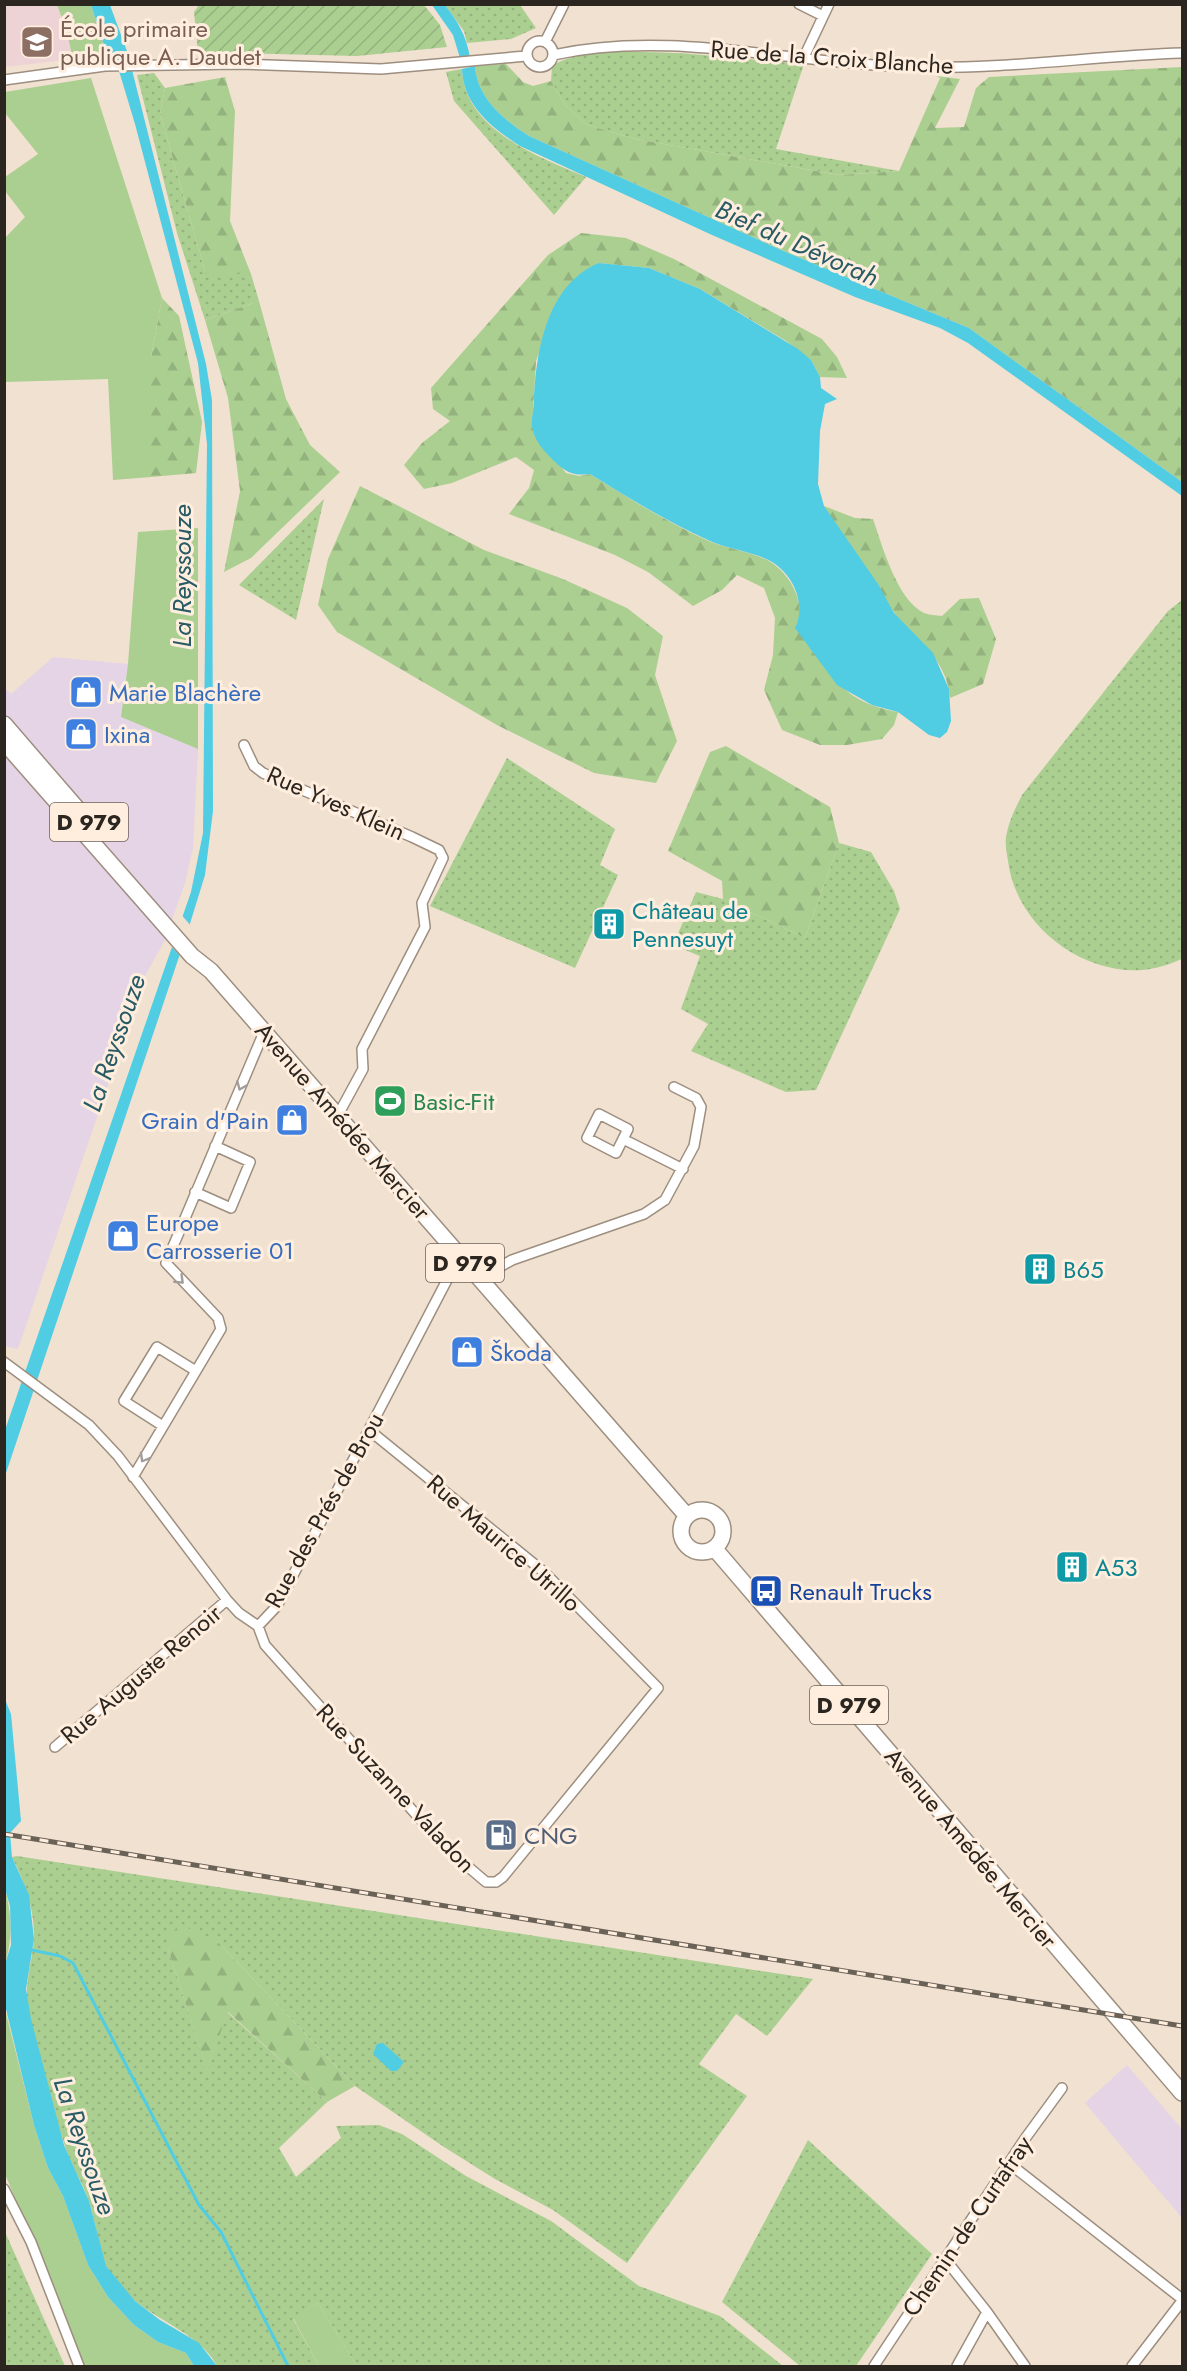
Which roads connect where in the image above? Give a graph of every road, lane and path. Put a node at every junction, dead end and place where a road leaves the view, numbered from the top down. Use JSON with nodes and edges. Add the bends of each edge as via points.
{"nodes":[{"id":1,"x":800,"y":4,"type":"edge"},
{"id":2,"x":829,"y":4,"type":"edge"},
{"id":3,"x":563,"y":6,"type":"edge"},
{"id":4,"x":823,"y":16,"type":"junction"},
{"id":5,"x":544,"y":42,"type":"junction"},
{"id":6,"x":1182,"y":53,"type":"edge"},
{"id":7,"x":553,"y":55,"type":"junction"},
{"id":8,"x":526,"y":56,"type":"junction"},
{"id":9,"x":804,"y":57,"type":"junction"},
{"id":10,"x":4,"y":80,"type":"edge"},
{"id":11,"x":4,"y":724,"type":"edge"},
{"id":12,"x":4,"y":742,"type":"edge"},
{"id":13,"x":244,"y":745,"type":"dead end"},
{"id":14,"x":172,"y":926,"type":"junction"},
{"id":15,"x":264,"y":1032,"type":"junction"},
{"id":16,"x":674,"y":1087,"type":"dead end"},
{"id":17,"x":338,"y":1115,"type":"junction"},
{"id":18,"x":623,"y":1139,"type":"junction"},
{"id":19,"x":215,"y":1146,"type":"junction"},
{"id":20,"x":683,"y":1169,"type":"junction"},
{"id":21,"x":195,"y":1192,"type":"junction"},
{"id":22,"x":459,"y":1257,"type":"junction"},
{"id":23,"x":479,"y":1279,"type":"junction"},
{"id":24,"x":4,"y":1362,"type":"edge"},
{"id":25,"x":196,"y":1371,"type":"junction"},
{"id":26,"x":163,"y":1426,"type":"junction"},
{"id":27,"x":369,"y":1430,"type":"junction"},
{"id":28,"x":133,"y":1477,"type":"junction"},
{"id":29,"x":687,"y":1516,"type":"junction"},
{"id":30,"x":714,"y":1548,"type":"junction"},
{"id":31,"x":227,"y":1600,"type":"junction"},
{"id":32,"x":258,"y":1626,"type":"junction"},
{"id":33,"x":658,"y":1688,"type":"joint"},
{"id":34,"x":55,"y":1747,"type":"dead end"},
{"id":35,"x":1062,"y":2088,"type":"dead end"},
{"id":36,"x":1182,"y":2093,"type":"edge"},
{"id":37,"x":1010,"y":2164,"type":"junction"},
{"id":38,"x":4,"y":2188,"type":"edge"},
{"id":39,"x":945,"y":2259,"type":"junction"},
{"id":40,"x":1182,"y":2300,"type":"edge"},
{"id":41,"x":987,"y":2312,"type":"junction"},
{"id":42,"x":79,"y":2367,"type":"edge"},
{"id":43,"x":874,"y":2367,"type":"edge"},
{"id":44,"x":957,"y":2367,"type":"edge"},
{"id":45,"x":1025,"y":2367,"type":"edge"},
{"id":46,"x":1132,"y":2367,"type":"edge"}],
"edges":[{"from":1,"to":4,"type":"street"},
{"from":2,"to":4,"type":"street"},
{"from":3,"to":5,"type":"street"},
{"from":4,"to":9,"type":"street"},
{"from":5,"to":7,"type":"street"},
{"from":5,"to":8,"type":"street","via":[[531,44]]},
{"from":6,"to":9,"type":"street","name":"Rue de la Croix Blanche","via":[[951,67],[900,67]]},
{"from":7,"to":8,"type":"street","via":[[550,63],[538,68]]},
{"from":7,"to":9,"type":"street","name":"Rue de la Croix Blanche","via":[[659,46]]},
{"from":8,"to":10,"type":"street","via":[[381,69],[105,66]]},
{"from":11,"to":14,"type":"main road","name":"Avenue Amédée Mercier","number":"D 979"},
{"from":12,"to":14,"type":"main road","name":"Avenue Amédée Mercier","number":"D 979"},
{"from":13,"to":17,"type":"street","name":"Rue Yves Klein","via":[[254,766],[263,773],[439,850],[443,858],[422,903],[425,927],[362,1049],[363,1069]]},
{"from":14,"to":15,"type":"main road","name":"Avenue Amédée Mercier","number":"D 979","via":[[199,950],[211,971]]},
{"from":15,"to":17,"type":"main road","name":"Avenue Amédée Mercier","number":"D 979"},
{"from":15,"to":19,"type":"street","one_way":true},
{"from":16,"to":20,"type":"street","via":[[696,1098],[702,1107],[694,1146]]},
{"from":17,"to":22,"type":"main road","name":"Avenue Amédée Mercier","number":"D 979"},
{"from":18,"to":18,"type":"street","via":[[616,1153],[587,1138],[598,1114],[628,1129]]},
{"from":18,"to":20,"type":"street"},
{"from":19,"to":21,"type":"street"},
{"from":19,"to":21,"type":"street","via":[[250,1162],[231,1208]]},
{"from":20,"to":23,"type":"street","via":[[665,1200],[644,1214],[512,1260]]},
{"from":21,"to":25,"type":"street","one_way":true,"via":[[166,1263],[222,1323]]},
{"from":22,"to":23,"type":"main road","name":"Avenue Amédée Mercier","number":"D 979"},
{"from":22,"to":27,"type":"street","name":"Rue des Prés de Brou"},
{"from":23,"to":29,"type":"main road","name":"Avenue Amédée Mercier","number":"D 979"},
{"from":24,"to":28,"type":"street","name":"Rue des Prés de Brou","via":[[89,1425]]},
{"from":25,"to":26,"type":"street"},
{"from":25,"to":26,"type":"street","via":[[157,1347],[124,1401]]},
{"from":26,"to":28,"type":"street","one_way":true},
{"from":27,"to":32,"type":"street","name":"Rue des Prés de Brou","via":[[277,1606]]},
{"from":27,"to":33,"type":"street","name":"Rue Maurice Utrillo","via":[[544,1572]]},
{"from":28,"to":31,"type":"street","name":"Rue des Prés de Brou"},
{"from":29,"to":30,"type":"main road","via":[[681,1535],[688,1547],[701,1552]]},
{"from":29,"to":30,"type":"main road","via":[[703,1510],[718,1518],[722,1533]]},
{"from":30,"to":36,"type":"main road","name":"Avenue Amédée Mercier","number":"D 979"},
{"from":31,"to":32,"type":"street","name":"Rue des Prés de Brou"},
{"from":31,"to":34,"type":"street","name":"Rue Auguste Renoir"},
{"from":32,"to":33,"type":"street","name":"Rue Suzanne Valadon","via":[[265,1645],[446,1848],[486,1882],[503,1877]]},
{"from":35,"to":37,"type":"street","name":"Chemin de Curtafray"},
{"from":37,"to":39,"type":"street","name":"Chemin de Curtafray"},
{"from":37,"to":40,"type":"street"},
{"from":38,"to":42,"type":"street","via":[[31,2242]]},
{"from":39,"to":41,"type":"street"},
{"from":39,"to":43,"type":"street","name":"Chemin de Curtafray"},
{"from":40,"to":46,"type":"street"},
{"from":41,"to":44,"type":"street"},
{"from":41,"to":45,"type":"street"}]}
